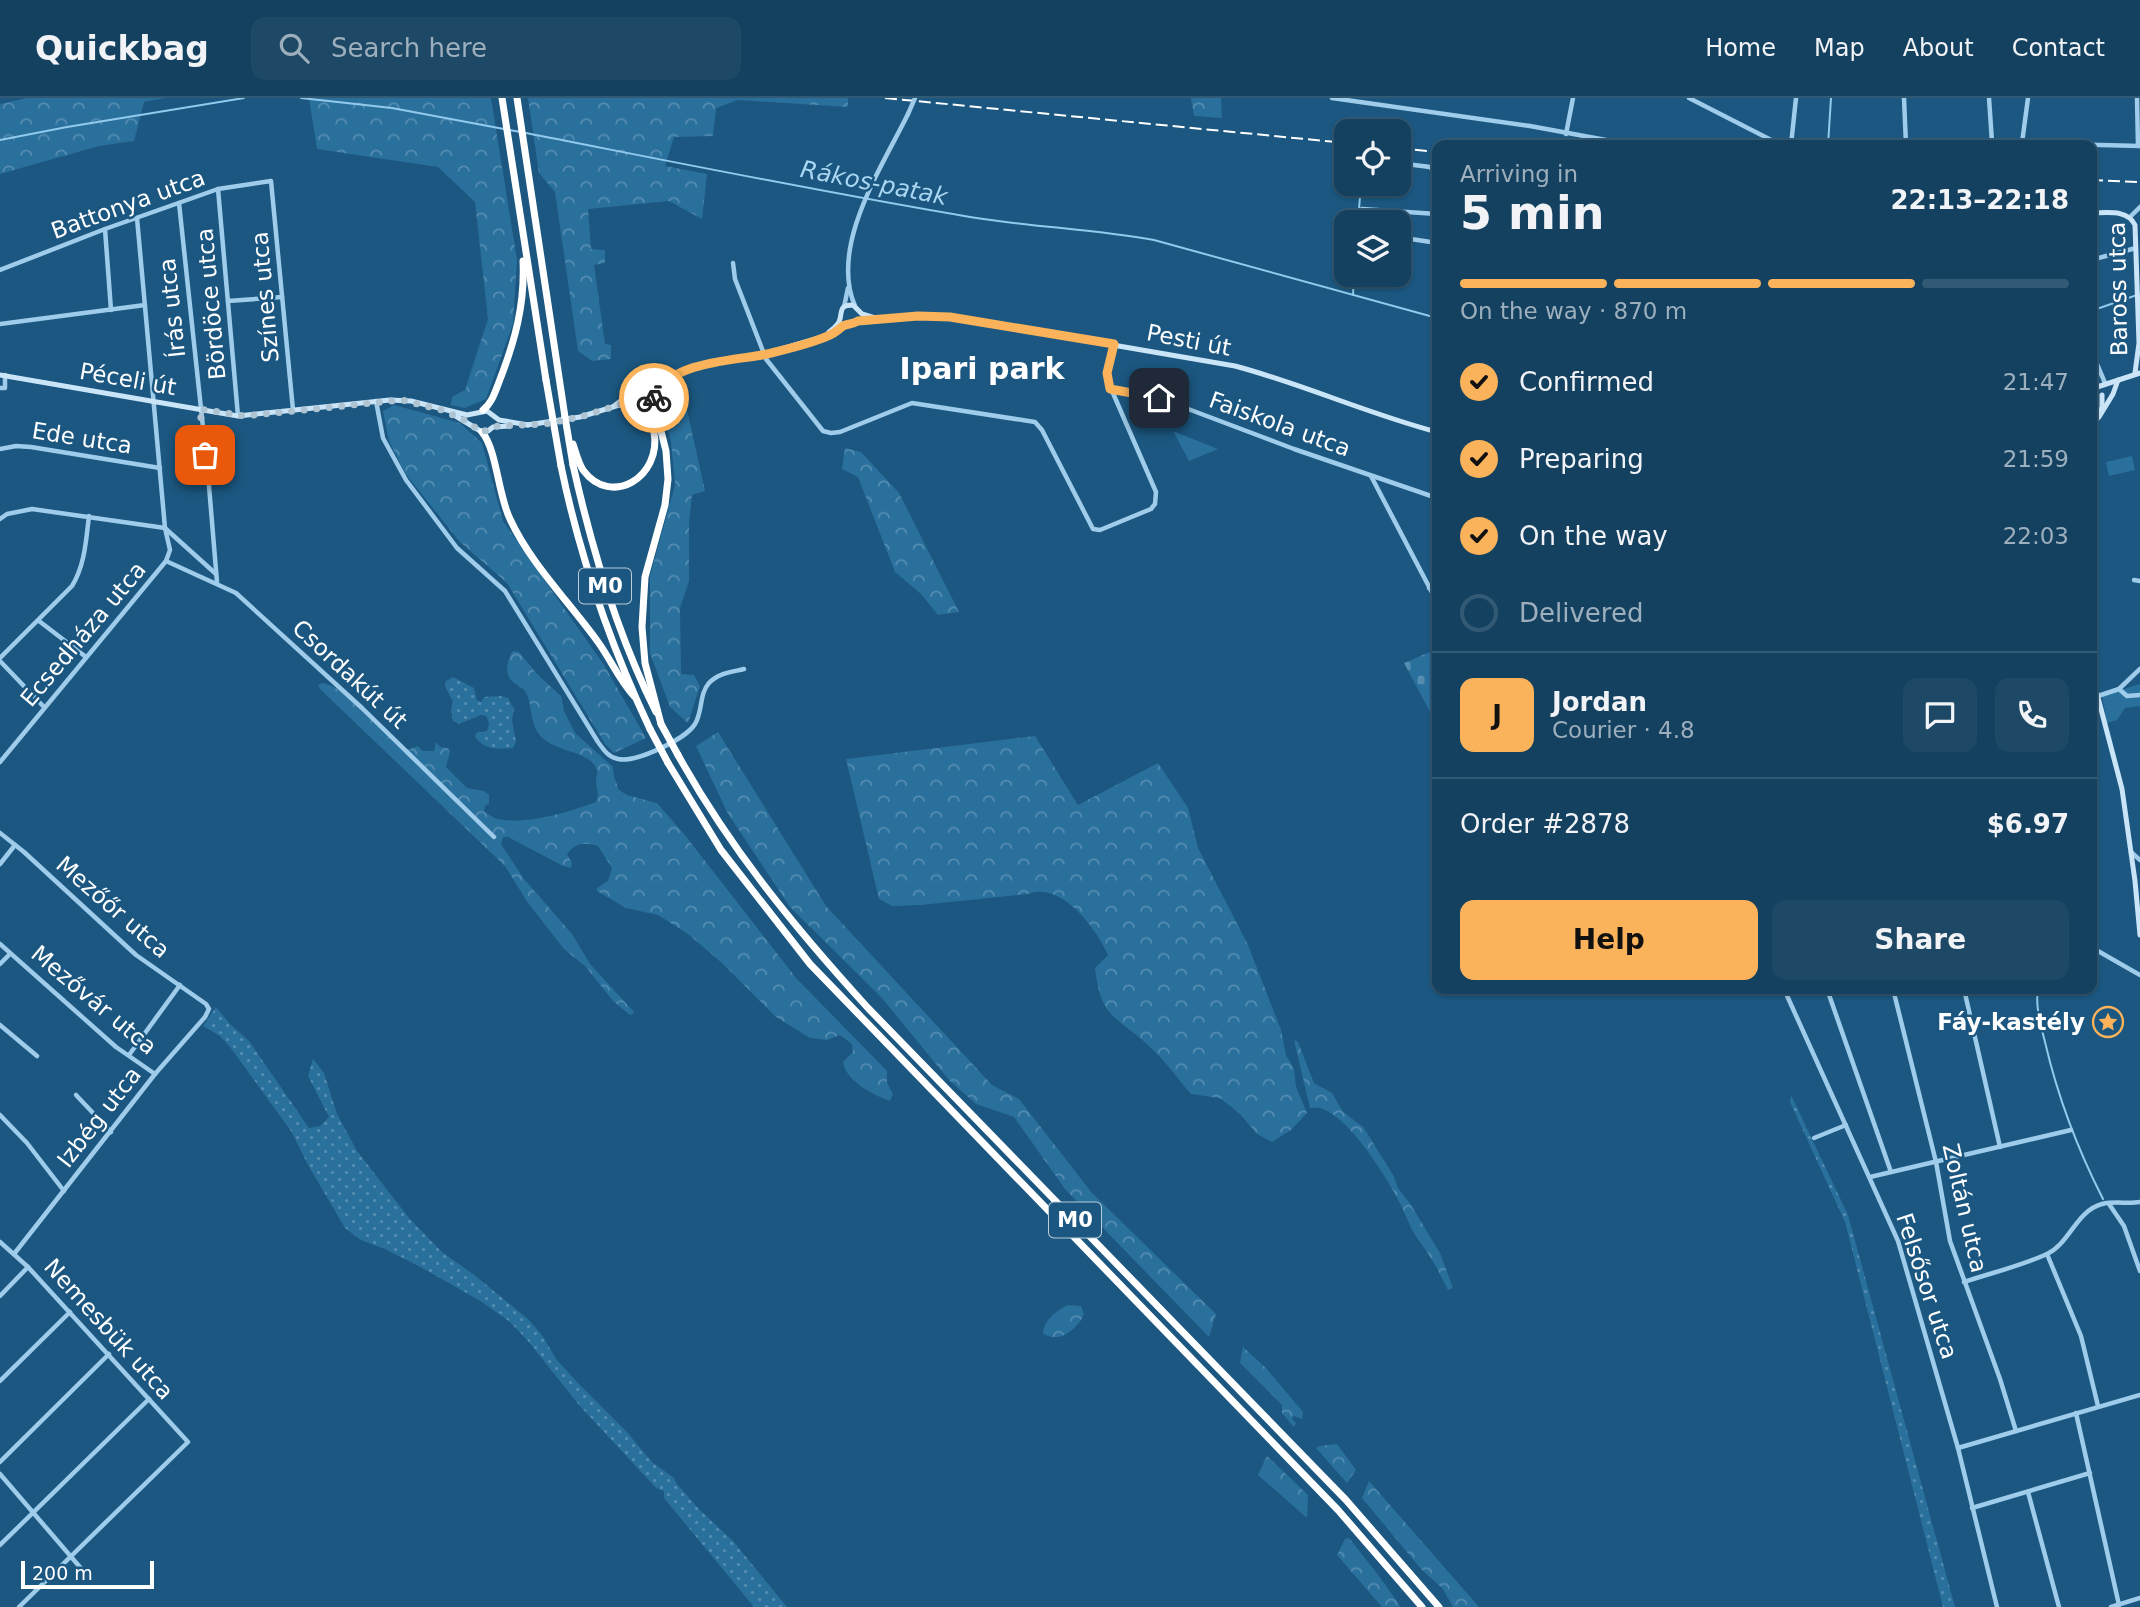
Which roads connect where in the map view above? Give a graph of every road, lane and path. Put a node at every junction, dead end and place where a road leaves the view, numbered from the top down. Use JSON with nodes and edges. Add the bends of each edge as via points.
{"nodes":[{"id":1,"x":502,"y":98,"type":"edge"},
{"id":2,"x":517,"y":98,"type":"edge"},
{"id":3,"x":915,"y":98,"type":"edge"},
{"id":4,"x":1332,"y":98,"type":"edge"},
{"id":5,"x":1573,"y":98,"type":"edge"},
{"id":6,"x":1689,"y":98,"type":"edge"},
{"id":7,"x":1796,"y":98,"type":"edge"},
{"id":8,"x":1904,"y":98,"type":"edge"},
{"id":9,"x":1989,"y":98,"type":"edge"},
{"id":10,"x":2028,"y":98,"type":"edge"},
{"id":11,"x":2137,"y":98,"type":"edge"},
{"id":12,"x":1353,"y":99,"type":"edge"},
{"id":13,"x":1566,"y":134,"type":"junction"},
{"id":14,"x":1603,"y":140,"type":"edge"},
{"id":15,"x":1770,"y":140,"type":"edge"},
{"id":16,"x":1792,"y":140,"type":"edge"},
{"id":17,"x":1906,"y":140,"type":"edge"},
{"id":18,"x":1992,"y":140,"type":"edge"},
{"id":19,"x":2022,"y":140,"type":"edge"},
{"id":20,"x":2097,"y":145,"type":"edge"},
{"id":21,"x":2139,"y":146,"type":"edge"},
{"id":22,"x":1411,"y":165,"type":"edge"},
{"id":23,"x":1432,"y":169,"type":"edge"},
{"id":24,"x":271,"y":181,"type":"joint"},
{"id":25,"x":218,"y":189,"type":"junction"},
{"id":26,"x":179,"y":203,"type":"junction"},
{"id":27,"x":2140,"y":207,"type":"edge"},
{"id":28,"x":1362,"y":209,"type":"dead end"},
{"id":29,"x":2097,"y":213,"type":"edge"},
{"id":30,"x":1432,"y":214,"type":"edge"},
{"id":31,"x":2130,"y":217,"type":"junction"},
{"id":32,"x":137,"y":218,"type":"junction"},
{"id":33,"x":105,"y":229,"type":"junction"},
{"id":34,"x":523,"y":232,"type":"junction"},
{"id":35,"x":1411,"y":239,"type":"edge"},
{"id":36,"x":1432,"y":242,"type":"edge"},
{"id":37,"x":2136,"y":248,"type":"junction"},
{"id":38,"x":2097,"y":258,"type":"edge"},
{"id":39,"x":733,"y":263,"type":"dead end"},
{"id":40,"x":0,"y":270,"type":"edge"},
{"id":41,"x":849,"y":280,"type":"junction"},
{"id":42,"x":282,"y":297,"type":"junction"},
{"id":43,"x":228,"y":301,"type":"junction"},
{"id":44,"x":145,"y":305,"type":"junction"},
{"id":45,"x":843,"y":307,"type":"junction"},
{"id":46,"x":858,"y":309,"type":"junction"},
{"id":47,"x":111,"y":310,"type":"junction"},
{"id":48,"x":841,"y":319,"type":"junction"},
{"id":49,"x":884,"y":320,"type":"junction"},
{"id":50,"x":858,"y":321,"type":"junction"},
{"id":51,"x":0,"y":324,"type":"edge"},
{"id":52,"x":847,"y":324,"type":"junction"},
{"id":53,"x":815,"y":339,"type":"junction"},
{"id":54,"x":1114,"y":344,"type":"junction"},
{"id":55,"x":764,"y":354,"type":"junction"},
{"id":56,"x":2097,"y":365,"type":"edge"},
{"id":57,"x":680,"y":373,"type":"junction"},
{"id":58,"x":2138,"y":373,"type":"edge"},
{"id":59,"x":2,"y":375,"type":"edge"},
{"id":60,"x":2118,"y":380,"type":"junction"},
{"id":61,"x":650,"y":382,"type":"junction"},
{"id":62,"x":2105,"y":384,"type":"junction"},
{"id":63,"x":2097,"y":387,"type":"edge"},
{"id":64,"x":0,"y":388,"type":"edge"},
{"id":65,"x":634,"y":389,"type":"junction"},
{"id":66,"x":1110,"y":389,"type":"junction"},
{"id":67,"x":2097,"y":393,"type":"edge"},
{"id":68,"x":2113,"y":393,"type":"junction"},
{"id":69,"x":2102,"y":395,"type":"junction"},
{"id":70,"x":654,"y":396,"type":"junction"},
{"id":71,"x":154,"y":400,"type":"junction"},
{"id":72,"x":376,"y":401,"type":"junction"},
{"id":73,"x":640,"y":402,"type":"junction"},
{"id":74,"x":614,"y":406,"type":"junction"},
{"id":75,"x":200,"y":409,"type":"junction"},
{"id":76,"x":293,"y":410,"type":"junction"},
{"id":77,"x":442,"y":410,"type":"junction"},
{"id":78,"x":483,"y":410,"type":"junction"},
{"id":79,"x":475,"y":414,"type":"junction"},
{"id":80,"x":238,"y":416,"type":"junction"},
{"id":81,"x":494,"y":417,"type":"junction"},
{"id":82,"x":565,"y":417,"type":"junction"},
{"id":83,"x":2099,"y":417,"type":"junction"},
{"id":84,"x":2097,"y":421,"type":"edge"},
{"id":85,"x":528,"y":425,"type":"junction"},
{"id":86,"x":473,"y":426,"type":"junction"},
{"id":87,"x":493,"y":427,"type":"junction"},
{"id":88,"x":1432,"y":431,"type":"edge"},
{"id":89,"x":482,"y":432,"type":"junction"},
{"id":90,"x":0,"y":449,"type":"edge"},
{"id":91,"x":160,"y":468,"type":"junction"},
{"id":92,"x":1371,"y":476,"type":"junction"},
{"id":93,"x":1432,"y":496,"type":"edge"},
{"id":94,"x":89,"y":516,"type":"junction"},
{"id":95,"x":0,"y":519,"type":"edge"},
{"id":96,"x":165,"y":528,"type":"junction"},
{"id":97,"x":166,"y":561,"type":"junction"},
{"id":98,"x":216,"y":574,"type":"junction"},
{"id":99,"x":217,"y":583,"type":"junction"},
{"id":100,"x":1432,"y":584,"type":"edge"},
{"id":101,"x":1429,"y":588,"type":"junction"},
{"id":102,"x":1432,"y":594,"type":"edge"},
{"id":103,"x":39,"y":621,"type":"junction"},
{"id":104,"x":86,"y":657,"type":"junction"},
{"id":105,"x":0,"y":660,"type":"edge"},
{"id":106,"x":744,"y":669,"type":"dead end"},
{"id":107,"x":2140,"y":669,"type":"edge"},
{"id":108,"x":2119,"y":689,"type":"junction"},
{"id":109,"x":2097,"y":692,"type":"edge"},
{"id":110,"x":2140,"y":695,"type":"edge"},
{"id":111,"x":634,"y":696,"type":"junction"},
{"id":112,"x":2098,"y":696,"type":"junction"},
{"id":113,"x":44,"y":707,"type":"junction"},
{"id":114,"x":661,"y":724,"type":"junction"},
{"id":115,"x":0,"y":762,"type":"edge"},
{"id":116,"x":0,"y":832,"type":"edge"},
{"id":117,"x":494,"y":837,"type":"dead end"},
{"id":118,"x":15,"y":845,"type":"junction"},
{"id":119,"x":2133,"y":853,"type":"junction"},
{"id":120,"x":2140,"y":860,"type":"edge"},
{"id":121,"x":0,"y":864,"type":"edge"},
{"id":122,"x":2140,"y":935,"type":"edge"},
{"id":123,"x":0,"y":944,"type":"edge"},
{"id":124,"x":2097,"y":950,"type":"edge"},
{"id":125,"x":10,"y":954,"type":"junction"},
{"id":126,"x":0,"y":964,"type":"edge"},
{"id":127,"x":2140,"y":975,"type":"edge"},
{"id":128,"x":180,"y":985,"type":"junction"},
{"id":129,"x":1786,"y":994,"type":"edge"},
{"id":130,"x":1829,"y":994,"type":"edge"},
{"id":131,"x":1894,"y":994,"type":"edge"},
{"id":132,"x":1965,"y":994,"type":"edge"},
{"id":133,"x":206,"y":1004,"type":"joint"},
{"id":134,"x":0,"y":1025,"type":"edge"},
{"id":135,"x":129,"y":1055,"type":"junction"},
{"id":136,"x":37,"y":1056,"type":"dead end"},
{"id":137,"x":155,"y":1074,"type":"junction"},
{"id":138,"x":76,"y":1095,"type":"dead end"},
{"id":139,"x":0,"y":1115,"type":"edge"},
{"id":140,"x":1846,"y":1125,"type":"junction"},
{"id":141,"x":2071,"y":1130,"type":"dead end"},
{"id":142,"x":111,"y":1132,"type":"junction"},
{"id":143,"x":1814,"y":1139,"type":"dead end"},
{"id":144,"x":2000,"y":1147,"type":"junction"},
{"id":145,"x":1936,"y":1162,"type":"junction"},
{"id":146,"x":1891,"y":1172,"type":"junction"},
{"id":147,"x":1870,"y":1177,"type":"junction"},
{"id":148,"x":64,"y":1191,"type":"junction"},
{"id":149,"x":2140,"y":1202,"type":"edge"},
{"id":150,"x":2109,"y":1203,"type":"junction"},
{"id":151,"x":0,"y":1241,"type":"edge"},
{"id":152,"x":14,"y":1254,"type":"junction"},
{"id":153,"x":2047,"y":1254,"type":"junction"},
{"id":154,"x":29,"y":1266,"type":"junction"},
{"id":155,"x":2140,"y":1270,"type":"edge"},
{"id":156,"x":1964,"y":1282,"type":"junction"},
{"id":157,"x":0,"y":1296,"type":"edge"},
{"id":158,"x":70,"y":1312,"type":"junction"},
{"id":159,"x":109,"y":1354,"type":"junction"},
{"id":160,"x":0,"y":1381,"type":"edge"},
{"id":161,"x":2140,"y":1395,"type":"edge"},
{"id":162,"x":149,"y":1399,"type":"junction"},
{"id":163,"x":2098,"y":1406,"type":"junction"},
{"id":164,"x":2076,"y":1413,"type":"junction"},
{"id":165,"x":2016,"y":1431,"type":"junction"},
{"id":166,"x":1958,"y":1448,"type":"junction"},
{"id":167,"x":0,"y":1462,"type":"edge"},
{"id":168,"x":0,"y":1474,"type":"edge"},
{"id":169,"x":2090,"y":1474,"type":"junction"},
{"id":170,"x":2028,"y":1492,"type":"junction"},
{"id":171,"x":1972,"y":1508,"type":"junction"},
{"id":172,"x":34,"y":1513,"type":"junction"},
{"id":173,"x":0,"y":1545,"type":"edge"},
{"id":174,"x":71,"y":1556,"type":"junction"},
{"id":175,"x":85,"y":1573,"type":"dead end"},
{"id":176,"x":2140,"y":1598,"type":"edge"},
{"id":177,"x":2119,"y":1605,"type":"junction"},
{"id":178,"x":19,"y":1607,"type":"edge"},
{"id":179,"x":1422,"y":1607,"type":"edge"},
{"id":180,"x":1438,"y":1607,"type":"edge"},
{"id":181,"x":1997,"y":1607,"type":"edge"},
{"id":182,"x":2059,"y":1607,"type":"edge"},
{"id":183,"x":2111,"y":1607,"type":"edge"}],
"edges":[{"from":1,"to":34,"type":"highway","number":"M0"},
{"from":2,"to":82,"type":"highway","number":"M0"},
{"from":3,"to":41,"type":"street","bridge":true,"via":[[862,208],[852,239]]},
{"from":4,"to":12,"type":"street"},
{"from":5,"to":13,"type":"street"},
{"from":6,"to":15,"type":"street"},
{"from":7,"to":16,"type":"street"},
{"from":8,"to":17,"type":"street"},
{"from":9,"to":18,"type":"street"},
{"from":10,"to":19,"type":"street"},
{"from":11,"to":21,"type":"street"},
{"from":12,"to":13,"type":"street"},
{"from":13,"to":14,"type":"street"},
{"from":20,"to":21,"type":"street"},
{"from":22,"to":23,"type":"street"},
{"from":24,"to":25,"type":"street","name":"Battonya utca"},
{"from":24,"to":42,"type":"street","name":"Színes utca"},
{"from":25,"to":26,"type":"street","name":"Battonya utca"},
{"from":25,"to":43,"type":"street","name":"Bördöce utca"},
{"from":26,"to":32,"type":"street","name":"Battonya utca"},
{"from":26,"to":75,"type":"street","name":"Írás utca"},
{"from":27,"to":31,"type":"street","name":"Baross utca"},
{"from":28,"to":30,"type":"street"},
{"from":29,"to":31,"type":"main road"},
{"from":31,"to":37,"type":"main road","name":"Baross utca"},
{"from":32,"to":33,"type":"street","name":"Battonya utca"},
{"from":32,"to":44,"type":"street"},
{"from":33,"to":40,"type":"street","name":"Battonya utca"},
{"from":33,"to":47,"type":"street"},
{"from":34,"to":78,"type":"highway","via":[[520,321],[496,388]]},
{"from":34,"to":111,"type":"highway","number":"M0","bridge":true,"via":[[561,466],[590,580]]},
{"from":35,"to":36,"type":"street"},
{"from":37,"to":38,"type":"street"},
{"from":37,"to":58,"type":"main road","name":"Baross utca"},
{"from":39,"to":55,"type":"street"},
{"from":41,"to":45,"type":"street"},
{"from":41,"to":46,"type":"street"},
{"from":42,"to":43,"type":"street"},
{"from":42,"to":76,"type":"street","name":"Színes utca"},
{"from":43,"to":80,"type":"street","name":"Bördöce utca"},
{"from":44,"to":47,"type":"street"},
{"from":44,"to":71,"type":"street"},
{"from":45,"to":46,"type":"main road","via":[[849,304]]},
{"from":45,"to":48,"type":"main road"},
{"from":46,"to":49,"type":"main road","name":"Pesti út"},
{"from":46,"to":50,"type":"main road"},
{"from":47,"to":51,"type":"street"},
{"from":48,"to":52,"type":"main road"},
{"from":48,"to":53,"type":"main road"},
{"from":49,"to":50,"type":"main road","name":"Pesti út"},
{"from":49,"to":54,"type":"main road","name":"Pesti út","via":[[950,317]]},
{"from":50,"to":52,"type":"main road"},
{"from":52,"to":53,"type":"main road"},
{"from":53,"to":55,"type":"main road"},
{"from":54,"to":66,"type":"street","via":[[1107,373]]},
{"from":54,"to":88,"type":"main road","name":"Pesti út","via":[[1252,371]]},
{"from":55,"to":57,"type":"main road"},
{"from":55,"to":66,"type":"street","via":[[813,420],[829,433],[912,403],[1035,422],[1093,530],[1155,504],[1156,492]]},
{"from":56,"to":62,"type":"street"},
{"from":57,"to":61,"type":"main road"},
{"from":57,"to":70,"type":"main road"},
{"from":58,"to":60,"type":"main road"},
{"from":59,"to":64,"type":"street","via":[[5,388]]},
{"from":59,"to":71,"type":"main road","name":"Péceli út"},
{"from":60,"to":62,"type":"main road"},
{"from":60,"to":68,"type":"main road"},
{"from":61,"to":65,"type":"main road","via":[[641,381]]},
{"from":61,"to":70,"type":"main road"},
{"from":62,"to":63,"type":"main road"},
{"from":62,"to":68,"type":"main road"},
{"from":62,"to":69,"type":"main road"},
{"from":65,"to":73,"type":"main road"},
{"from":65,"to":74,"type":"main road"},
{"from":66,"to":92,"type":"street","name":"Faiskola utca","via":[[1159,398]]},
{"from":67,"to":69,"type":"main road"},
{"from":68,"to":69,"type":"main road"},
{"from":68,"to":83,"type":"main road"},
{"from":69,"to":83,"type":"main road"},
{"from":70,"to":73,"type":"main road"},
{"from":70,"to":114,"type":"highway","via":[[668,479],[645,578],[642,627],[645,663]]},
{"from":71,"to":75,"type":"main road","name":"Péceli út"},
{"from":71,"to":91,"type":"street"},
{"from":72,"to":76,"type":"main road","name":"Péceli út"},
{"from":72,"to":77,"type":"main road","name":"Péceli út","via":[[402,400]]},
{"from":72,"to":106,"type":"street","via":[[383,438],[406,480],[457,548],[505,592],[611,757],[642,757],[682,736],[696,723],[708,684]]},
{"from":73,"to":74,"type":"main road"},
{"from":73,"to":82,"type":"highway","bridge":true,"via":[[653,427],[655,453],[651,465],[624,485],[593,480],[579,463]]},
{"from":74,"to":85,"type":"main road"},
{"from":75,"to":80,"type":"main road","name":"Péceli út"},
{"from":75,"to":98,"type":"street","name":"Írás utca"},
{"from":76,"to":80,"type":"main road","name":"Péceli út"},
{"from":77,"to":79,"type":"main road"},
{"from":77,"to":86,"type":"main road"},
{"from":78,"to":79,"type":"main road"},
{"from":78,"to":81,"type":"main road"},
{"from":79,"to":86,"type":"main road"},
{"from":81,"to":85,"type":"main road"},
{"from":81,"to":87,"type":"main road"},
{"from":82,"to":114,"type":"highway","number":"M0","bridge":true,"via":[[588,530],[607,595]]},
{"from":83,"to":84,"type":"main road"},
{"from":85,"to":87,"type":"main road"},
{"from":86,"to":89,"type":"main road"},
{"from":87,"to":89,"type":"main road"},
{"from":89,"to":111,"type":"highway","via":[[517,534]]},
{"from":90,"to":91,"type":"street","name":"Ede utca","via":[[31,447]]},
{"from":91,"to":96,"type":"street"},
{"from":92,"to":93,"type":"street","name":"Faiskola utca"},
{"from":92,"to":101,"type":"street"},
{"from":94,"to":95,"type":"street","via":[[32,509]]},
{"from":94,"to":96,"type":"street"},
{"from":94,"to":103,"type":"street","via":[[79,574]]},
{"from":96,"to":97,"type":"street","via":[[170,550]]},
{"from":96,"to":98,"type":"street"},
{"from":97,"to":99,"type":"street","name":"Csordakút út"},
{"from":97,"to":104,"type":"street","name":"Ecsedháza utca"},
{"from":98,"to":99,"type":"street","name":"Írás utca"},
{"from":99,"to":117,"type":"street","name":"Csordakút út","via":[[236,593],[280,633]]},
{"from":100,"to":101,"type":"street"},
{"from":101,"to":102,"type":"street"},
{"from":103,"to":104,"type":"street"},
{"from":103,"to":105,"type":"street"},
{"from":104,"to":113,"type":"street","name":"Ecsedháza utca"},
{"from":105,"to":113,"type":"street"},
{"from":107,"to":108,"type":"street"},
{"from":108,"to":110,"type":"street","via":[[2126,696]]},
{"from":108,"to":112,"type":"street"},
{"from":109,"to":112,"type":"main road"},
{"from":111,"to":179,"type":"highway","number":"M0","bridge":true,"via":[[721,850],[810,964],[1338,1510]]},
{"from":112,"to":119,"type":"main road"},
{"from":113,"to":115,"type":"street","name":"Ecsedháza utca"},
{"from":114,"to":180,"type":"highway","number":"M0","bridge":true,"via":[[737,850],[813,948],[1346,1500]]},
{"from":116,"to":118,"type":"street","name":"Mezőőr utca"},
{"from":118,"to":121,"type":"street"},
{"from":118,"to":128,"type":"street","name":"Mezőőr utca","via":[[136,955]]},
{"from":119,"to":120,"type":"street"},
{"from":119,"to":122,"type":"main road"},
{"from":123,"to":125,"type":"street","name":"Mezővár utca"},
{"from":124,"to":127,"type":"street"},
{"from":125,"to":126,"type":"street"},
{"from":125,"to":135,"type":"street","name":"Mezővár utca"},
{"from":128,"to":133,"type":"street","name":"Mezőőr utca"},
{"from":128,"to":135,"type":"street"},
{"from":129,"to":140,"type":"street","name":"Felsősor utca"},
{"from":130,"to":146,"type":"street"},
{"from":131,"to":145,"type":"street","name":"Zoltán utca"},
{"from":132,"to":144,"type":"street"},
{"from":133,"to":137,"type":"street","name":"Izbég utca","via":[[208,1013]]},
{"from":134,"to":136,"type":"street"},
{"from":135,"to":137,"type":"street","name":"Mezővár utca"},
{"from":137,"to":142,"type":"street","name":"Izbég utca"},
{"from":138,"to":142,"type":"street"},
{"from":139,"to":148,"type":"street"},
{"from":140,"to":143,"type":"street"},
{"from":140,"to":147,"type":"street","name":"Felsősor utca"},
{"from":141,"to":144,"type":"street"},
{"from":142,"to":148,"type":"street","name":"Izbég utca"},
{"from":144,"to":145,"type":"street"},
{"from":145,"to":146,"type":"street"},
{"from":145,"to":156,"type":"street","name":"Zoltán utca","via":[[1950,1241]]},
{"from":146,"to":147,"type":"street"},
{"from":147,"to":166,"type":"street","name":"Felsősor utca","via":[[1898,1241]]},
{"from":148,"to":152,"type":"street","name":"Izbég utca"},
{"from":149,"to":150,"type":"street"},
{"from":150,"to":153,"type":"street","via":[[2083,1216],[2066,1240]]},
{"from":150,"to":155,"type":"street","via":[[2124,1226]]},
{"from":151,"to":152,"type":"street","name":"Nemesbük utca"},
{"from":152,"to":154,"type":"street","name":"Nemesbük utca"},
{"from":153,"to":156,"type":"street"},
{"from":153,"to":163,"type":"street","via":[[2081,1336]]},
{"from":154,"to":157,"type":"street"},
{"from":154,"to":158,"type":"street","name":"Nemesbük utca"},
{"from":156,"to":165,"type":"street","name":"Zoltán utca"},
{"from":158,"to":159,"type":"street","name":"Nemesbük utca"},
{"from":158,"to":160,"type":"street"},
{"from":159,"to":162,"type":"street","name":"Nemesbük utca"},
{"from":159,"to":167,"type":"street"},
{"from":161,"to":163,"type":"street"},
{"from":162,"to":172,"type":"street"},
{"from":162,"to":174,"type":"street","name":"Nemesbük utca","via":[[188,1442]]},
{"from":163,"to":164,"type":"street"},
{"from":164,"to":165,"type":"street"},
{"from":164,"to":169,"type":"street"},
{"from":165,"to":166,"type":"street"},
{"from":166,"to":171,"type":"street","name":"Felsősor utca"},
{"from":168,"to":172,"type":"street"},
{"from":169,"to":170,"type":"street"},
{"from":169,"to":177,"type":"street"},
{"from":170,"to":171,"type":"street"},
{"from":170,"to":182,"type":"street"},
{"from":171,"to":181,"type":"street","name":"Felsősor utca"},
{"from":172,"to":173,"type":"street"},
{"from":172,"to":174,"type":"street"},
{"from":174,"to":175,"type":"street"},
{"from":174,"to":178,"type":"street"},
{"from":176,"to":177,"type":"street"},
{"from":177,"to":183,"type":"street"}]}
